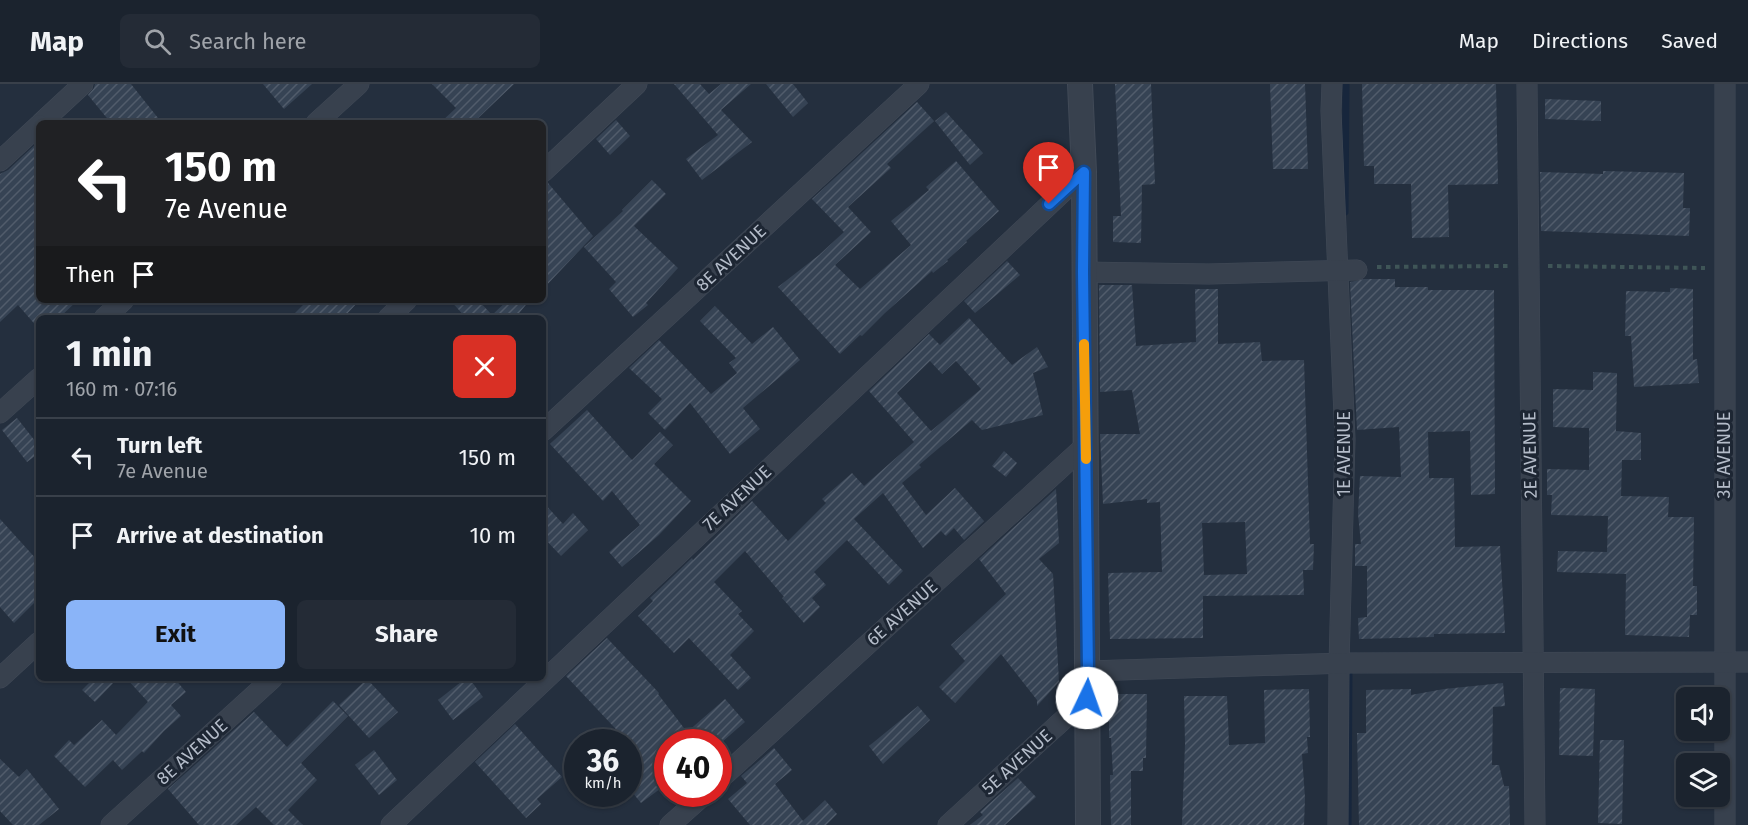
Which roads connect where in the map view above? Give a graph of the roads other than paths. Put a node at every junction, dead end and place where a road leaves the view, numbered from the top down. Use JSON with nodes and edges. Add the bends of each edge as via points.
{"nodes":[{"id":1,"x":83,"y":84,"type":"edge"},
{"id":2,"x":359,"y":84,"type":"edge"},
{"id":3,"x":637,"y":84,"type":"edge"},
{"id":4,"x":919,"y":84,"type":"edge"},
{"id":5,"x":1080,"y":84,"type":"edge"},
{"id":6,"x":1332,"y":84,"type":"edge"},
{"id":7,"x":1527,"y":84,"type":"edge"},
{"id":8,"x":1725,"y":84,"type":"edge"},
{"id":9,"x":44,"y":120,"type":"edge"},
{"id":10,"x":319,"y":120,"type":"edge"},
{"id":11,"x":36,"y":128,"type":"edge"},
{"id":12,"x":0,"y":161,"type":"edge"},
{"id":13,"x":546,"y":169,"type":"edge"},
{"id":14,"x":1084,"y":172,"type":"junction"},
{"id":15,"x":1348,"y":271,"type":"junction"},
{"id":16,"x":1083,"y":272,"type":"junction"},
{"id":17,"x":120,"y":303,"type":"edge"},
{"id":18,"x":404,"y":303,"type":"edge"},
{"id":19,"x":107,"y":315,"type":"edge"},
{"id":20,"x":391,"y":315,"type":"edge"},
{"id":21,"x":36,"y":381,"type":"edge"},
{"id":22,"x":0,"y":413,"type":"edge"},
{"id":23,"x":546,"y":428,"type":"edge"},
{"id":24,"x":1086,"y":445,"type":"junction"},
{"id":25,"x":36,"y":645,"type":"edge"},
{"id":26,"x":1724,"y":662,"type":"junction"},
{"id":27,"x":1748,"y":662,"type":"edge"},
{"id":28,"x":1340,"y":663,"type":"junction"},
{"id":29,"x":1533,"y":664,"type":"junction"},
{"id":30,"x":1088,"y":671,"type":"junction"},
{"id":31,"x":0,"y":678,"type":"edge"},
{"id":32,"x":546,"y":679,"type":"edge"},
{"id":33,"x":270,"y":681,"type":"edge"},
{"id":34,"x":544,"y":681,"type":"edge"},
{"id":35,"x":1087,"y":698,"type":"junction"},
{"id":36,"x":732,"y":768,"type":"edge"},
{"id":37,"x":690,"y":807,"type":"edge"},
{"id":38,"x":111,"y":825,"type":"edge"},
{"id":39,"x":391,"y":825,"type":"edge"},
{"id":40,"x":670,"y":825,"type":"edge"},
{"id":41,"x":948,"y":825,"type":"edge"},
{"id":42,"x":1088,"y":825,"type":"edge"},
{"id":43,"x":1338,"y":825,"type":"edge"},
{"id":44,"x":1535,"y":825,"type":"edge"},
{"id":45,"x":1725,"y":825,"type":"edge"}],
"edges":[{"from":1,"to":9,"type":"street"},
{"from":2,"to":10,"type":"street"},
{"from":3,"to":13,"type":"street"},
{"from":4,"to":23,"type":"street","name":"8E AVENUE"},
{"from":5,"to":14,"type":"street"},
{"from":6,"to":15,"type":"street","name":"1E AVENUE","via":[[1331,111]]},
{"from":7,"to":29,"type":"street","name":"2E AVENUE"},
{"from":8,"to":26,"type":"street","name":"3E AVENUE"},
{"from":11,"to":12,"type":"street"},
{"from":14,"to":16,"type":"street"},
{"from":14,"to":32,"type":"street","name":"7E AVENUE"},
{"from":15,"to":16,"type":"street"},
{"from":15,"to":28,"type":"street","name":"1E AVENUE"},
{"from":16,"to":24,"type":"street"},
{"from":17,"to":19,"type":"street"},
{"from":18,"to":20,"type":"street"},
{"from":21,"to":22,"type":"street"},
{"from":24,"to":30,"type":"street"},
{"from":24,"to":36,"type":"street","name":"6E AVENUE"},
{"from":25,"to":31,"type":"street"},
{"from":26,"to":27,"type":"street"},
{"from":26,"to":29,"type":"street"},
{"from":26,"to":45,"type":"street","name":"3E AVENUE"},
{"from":28,"to":29,"type":"street"},
{"from":28,"to":30,"type":"street"},
{"from":28,"to":43,"type":"street","name":"1E AVENUE"},
{"from":29,"to":44,"type":"street","name":"2E AVENUE"},
{"from":30,"to":35,"type":"street"},
{"from":33,"to":38,"type":"street","name":"8E AVENUE"},
{"from":34,"to":39,"type":"street","name":"7E AVENUE"},
{"from":35,"to":41,"type":"street","name":"5E AVENUE"},
{"from":35,"to":42,"type":"street"},
{"from":37,"to":40,"type":"street"}]}
